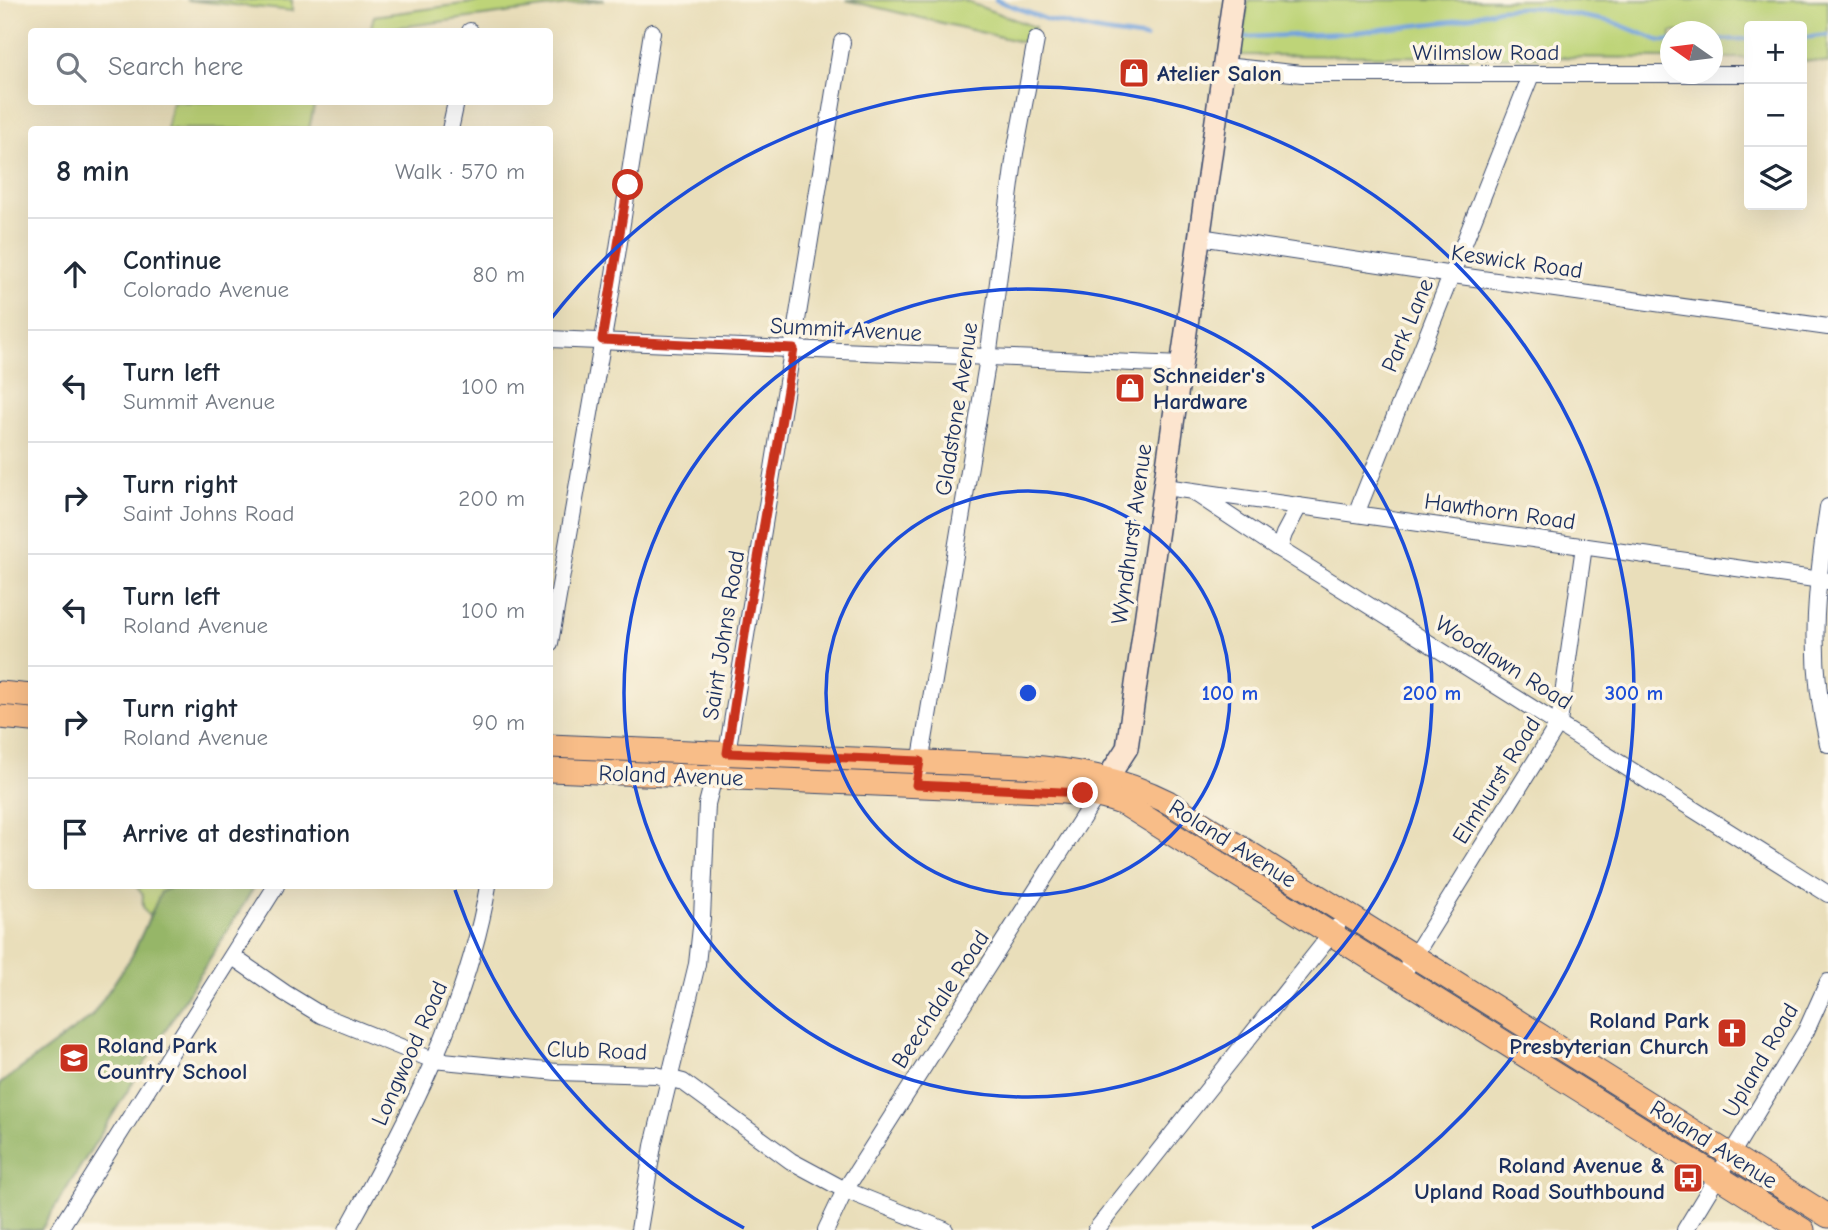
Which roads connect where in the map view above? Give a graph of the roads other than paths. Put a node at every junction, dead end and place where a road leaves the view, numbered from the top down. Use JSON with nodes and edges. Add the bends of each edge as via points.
{"nodes":[{"id":1,"x":1233,"y":0,"type":"edge"},
{"id":2,"x":652,"y":32,"type":"dead end"},
{"id":3,"x":1036,"y":40,"type":"dead end"},
{"id":4,"x":842,"y":42,"type":"dead end"},
{"id":5,"x":1224,"y":66,"type":"junction"},
{"id":6,"x":1744,"y":74,"type":"edge"},
{"id":7,"x":1531,"y":75,"type":"junction"},
{"id":8,"x":455,"y":105,"type":"edge"},
{"id":9,"x":451,"y":126,"type":"edge"},
{"id":10,"x":1200,"y":237,"type":"junction"},
{"id":11,"x":1453,"y":275,"type":"junction"},
{"id":12,"x":1828,"y":327,"type":"edge"},
{"id":13,"x":553,"y":339,"type":"edge"},
{"id":14,"x":602,"y":340,"type":"junction"},
{"id":15,"x":794,"y":349,"type":"junction"},
{"id":16,"x":988,"y":358,"type":"junction"},
{"id":17,"x":1182,"y":365,"type":"junction"},
{"id":18,"x":1165,"y":487,"type":"junction"},
{"id":19,"x":1192,"y":491,"type":"junction"},
{"id":20,"x":1299,"y":506,"type":"junction"},
{"id":21,"x":1828,"y":507,"type":"edge"},
{"id":22,"x":1356,"y":514,"type":"junction"},
{"id":23,"x":1584,"y":546,"type":"junction"},
{"id":24,"x":1279,"y":548,"type":"junction"},
{"id":25,"x":1823,"y":580,"type":"edge"},
{"id":26,"x":553,"y":625,"type":"edge"},
{"id":27,"x":0,"y":693,"type":"edge"},
{"id":28,"x":28,"y":696,"type":"edge"},
{"id":29,"x":0,"y":717,"type":"edge"},
{"id":30,"x":28,"y":720,"type":"edge"},
{"id":31,"x":1559,"y":723,"type":"junction"},
{"id":32,"x":1828,"y":744,"type":"edge"},
{"id":33,"x":553,"y":746,"type":"edge"},
{"id":34,"x":727,"y":753,"type":"junction"},
{"id":35,"x":920,"y":761,"type":"junction"},
{"id":36,"x":553,"y":770,"type":"edge"},
{"id":37,"x":714,"y":777,"type":"junction"},
{"id":38,"x":916,"y":785,"type":"junction"},
{"id":39,"x":1102,"y":786,"type":"junction"},
{"id":40,"x":274,"y":889,"type":"edge"},
{"id":41,"x":487,"y":889,"type":"edge"},
{"id":42,"x":1828,"y":894,"type":"edge"},
{"id":43,"x":1346,"y":914,"type":"junction"},
{"id":44,"x":1332,"y":934,"type":"junction"},
{"id":45,"x":1414,"y":956,"type":"junction"},
{"id":46,"x":233,"y":957,"type":"junction"},
{"id":47,"x":1401,"y":977,"type":"junction"},
{"id":48,"x":1828,"y":982,"type":"edge"},
{"id":49,"x":433,"y":1060,"type":"junction"},
{"id":50,"x":671,"y":1078,"type":"junction"},
{"id":51,"x":1731,"y":1156,"type":"junction"},
{"id":52,"x":1718,"y":1177,"type":"junction"},
{"id":53,"x":845,"y":1190,"type":"junction"},
{"id":54,"x":1828,"y":1216,"type":"edge"},
{"id":55,"x":59,"y":1230,"type":"edge"},
{"id":56,"x":347,"y":1230,"type":"edge"},
{"id":57,"x":639,"y":1230,"type":"edge"},
{"id":58,"x":826,"y":1230,"type":"edge"},
{"id":59,"x":945,"y":1230,"type":"edge"},
{"id":60,"x":1096,"y":1230,"type":"edge"},
{"id":61,"x":1685,"y":1230,"type":"edge"},
{"id":62,"x":1803,"y":1230,"type":"edge"}],
"edges":[{"from":1,"to":5,"type":"street","name":"Wyndhurst Avenue"},
{"from":2,"to":14,"type":"street"},
{"from":3,"to":16,"type":"street","name":"Gladstone Avenue","via":[[1015,153]]},
{"from":4,"to":15,"type":"street","name":"Saint Johns Road"},
{"from":5,"to":7,"type":"street","name":"Wilmslow Road","via":[[1302,74]]},
{"from":5,"to":10,"type":"street","name":"Wyndhurst Avenue"},
{"from":6,"to":7,"type":"street","name":"Wilmslow Road"},
{"from":7,"to":11,"type":"street","name":"Park Lane"},
{"from":8,"to":9,"type":"street"},
{"from":10,"to":11,"type":"street","name":"Keswick Road"},
{"from":10,"to":17,"type":"street","name":"Wyndhurst Avenue"},
{"from":11,"to":12,"type":"street","name":"Keswick Road"},
{"from":11,"to":22,"type":"street","name":"Park Lane"},
{"from":13,"to":14,"type":"street","name":"Summit Avenue"},
{"from":14,"to":15,"type":"street","name":"Summit Avenue"},
{"from":14,"to":26,"type":"street"},
{"from":15,"to":16,"type":"street","name":"Summit Avenue"},
{"from":15,"to":34,"type":"street","name":"Saint Johns Road"},
{"from":16,"to":17,"type":"street","name":"Summit Avenue"},
{"from":16,"to":35,"type":"street","name":"Gladstone Avenue"},
{"from":17,"to":18,"type":"street","name":"Wyndhurst Avenue"},
{"from":18,"to":19,"type":"street","name":"Hawthorn Road"},
{"from":18,"to":39,"type":"street","name":"Wyndhurst Avenue","via":[[1127,748]]},
{"from":19,"to":20,"type":"street","name":"Hawthorn Road"},
{"from":19,"to":24,"type":"street","name":"Woodlawn Road"},
{"from":20,"to":22,"type":"street","name":"Hawthorn Road"},
{"from":20,"to":24,"type":"street"},
{"from":21,"to":25,"type":"street"},
{"from":22,"to":23,"type":"street","name":"Hawthorn Road"},
{"from":23,"to":25,"type":"street","name":"Hawthorn Road"},
{"from":23,"to":31,"type":"street","name":"Elmhurst Road"},
{"from":24,"to":31,"type":"street","name":"Woodlawn Road"},
{"from":25,"to":32,"type":"street","via":[[1814,648]]},
{"from":27,"to":28,"type":"main road"},
{"from":29,"to":30,"type":"main road"},
{"from":31,"to":42,"type":"street","name":"Woodlawn Road"},
{"from":31,"to":45,"type":"street","name":"Elmhurst Road"},
{"from":33,"to":34,"type":"main road","name":"Roland Avenue"},
{"from":34,"to":35,"type":"main road","name":"Roland Avenue"},
{"from":34,"to":37,"type":"street","name":"Saint Johns Road"},
{"from":35,"to":38,"type":"street","name":"Gladstone Avenue"},
{"from":35,"to":39,"type":"main road","name":"Roland Avenue","via":[[1059,769]]},
{"from":36,"to":37,"type":"main road","name":"Roland Avenue"},
{"from":37,"to":38,"type":"main road","name":"Roland Avenue"},
{"from":37,"to":50,"type":"street","name":"Saint Johns Road","via":[[708,804],[697,964]]},
{"from":38,"to":39,"type":"main road","name":"Roland Avenue"},
{"from":39,"to":43,"type":"main road","name":"Roland Avenue","via":[[1137,787],[1167,802]]},
{"from":39,"to":44,"type":"main road","name":"Roland Avenue"},
{"from":39,"to":53,"type":"street","name":"Beechdale Road"},
{"from":40,"to":46,"type":"street"},
{"from":41,"to":49,"type":"street","name":"Longwood Road","via":[[466,979]]},
{"from":43,"to":44,"type":"street"},
{"from":43,"to":45,"type":"main road","name":"Roland Avenue"},
{"from":44,"to":47,"type":"main road","name":"Roland Avenue"},
{"from":44,"to":60,"type":"street"},
{"from":45,"to":47,"type":"street","name":"Elmhurst Road"},
{"from":45,"to":51,"type":"main road","name":"Roland Avenue"},
{"from":46,"to":49,"type":"street","name":"Club Road","via":[[321,1014]]},
{"from":46,"to":55,"type":"street"},
{"from":47,"to":52,"type":"main road","name":"Roland Avenue"},
{"from":48,"to":51,"type":"street","name":"Upland Road","via":[[1806,1031]]},
{"from":49,"to":50,"type":"street","name":"Club Road"},
{"from":49,"to":56,"type":"street","name":"Longwood Road"},
{"from":50,"to":53,"type":"street","name":"Club Road","via":[[683,1082],[791,1161]]},
{"from":50,"to":57,"type":"street","name":"Saint Johns Road","via":[[653,1146]]},
{"from":51,"to":52,"type":"street","name":"Upland Road"},
{"from":51,"to":54,"type":"main road","name":"Roland Avenue"},
{"from":52,"to":61,"type":"street","name":"Upland Road"},
{"from":52,"to":62,"type":"main road","name":"Roland Avenue"},
{"from":53,"to":58,"type":"street","name":"Beechdale Road"},
{"from":53,"to":59,"type":"street","name":"Club Road"}]}
